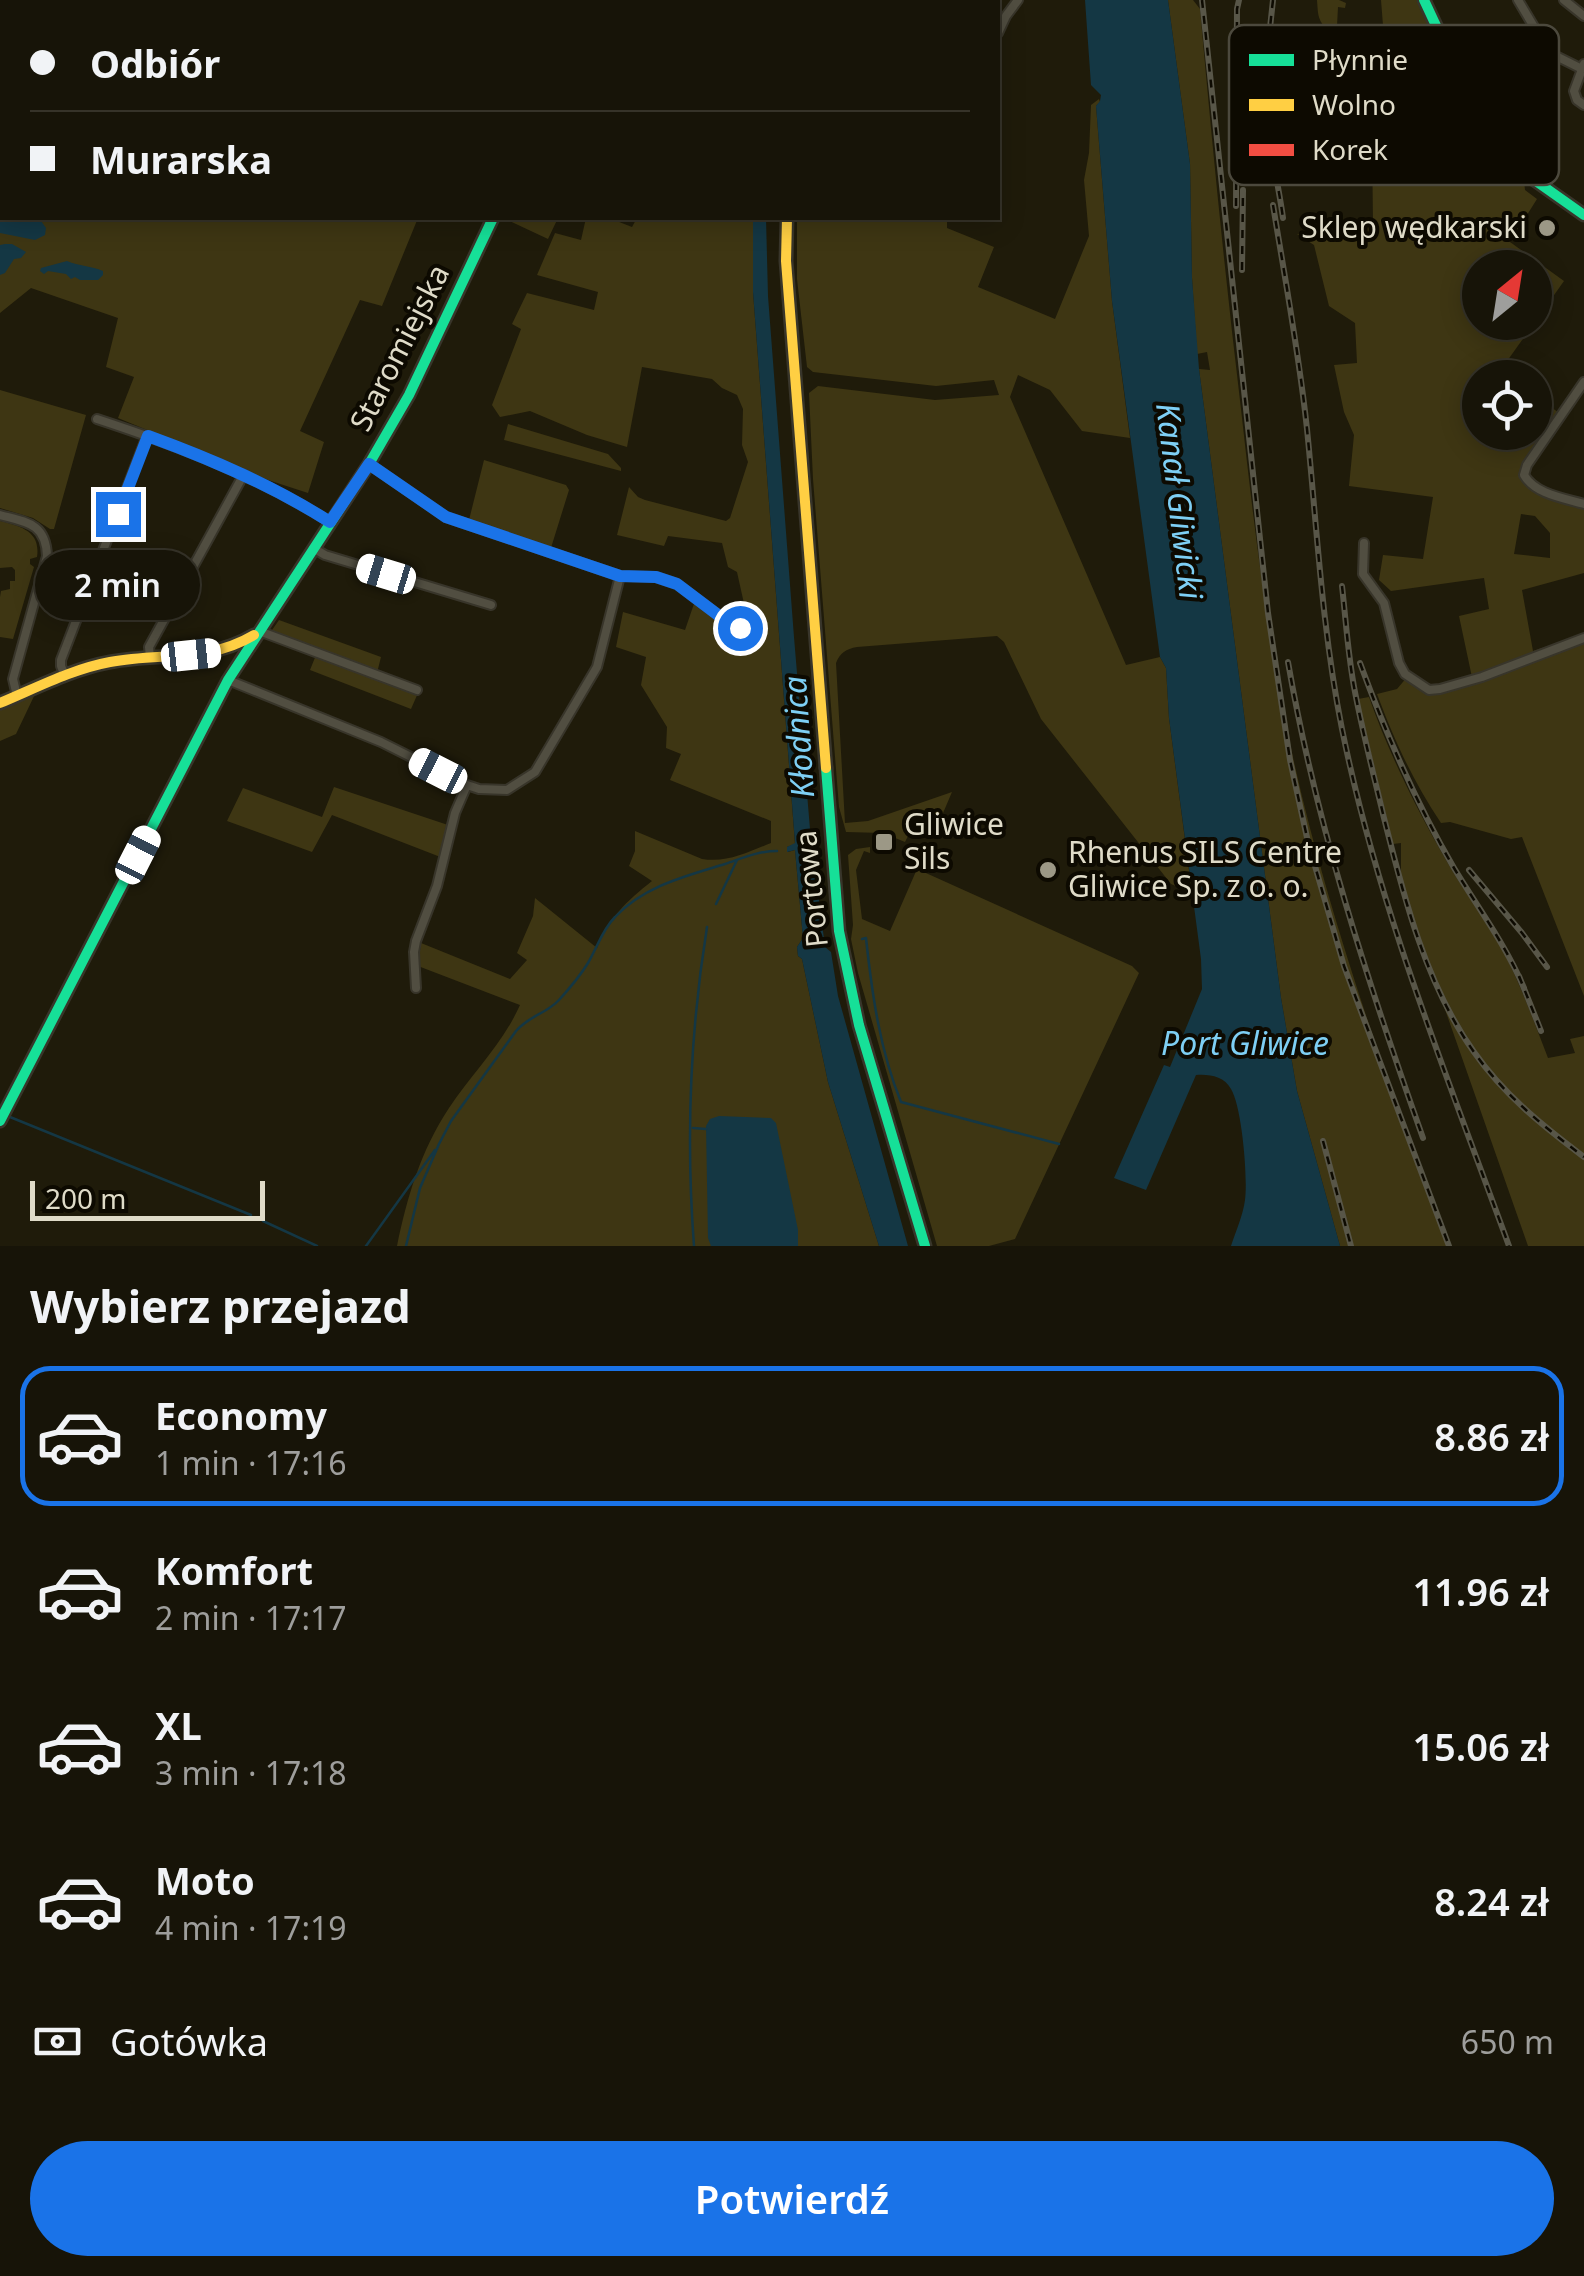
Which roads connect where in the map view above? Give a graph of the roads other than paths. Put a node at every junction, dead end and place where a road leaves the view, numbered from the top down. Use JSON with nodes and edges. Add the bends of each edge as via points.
{"nodes":[{"id":1,"x":1018,"y":0,"type":"edge"},
{"id":2,"x":1424,"y":0,"type":"edge"},
{"id":3,"x":1518,"y":0,"type":"edge"},
{"id":4,"x":1564,"y":0,"type":"edge"},
{"id":5,"x":1584,"y":16,"type":"edge"},
{"id":6,"x":1436,"y":25,"type":"edge"},
{"id":7,"x":1533,"y":25,"type":"edge"},
{"id":8,"x":1000,"y":30,"type":"edge"},
{"id":9,"x":1559,"y":57,"type":"edge"},
{"id":10,"x":1583,"y":66,"type":"edge"},
{"id":11,"x":1584,"y":105,"type":"edge"},
{"id":12,"x":1542,"y":185,"type":"edge"},
{"id":13,"x":1584,"y":215,"type":"edge"},
{"id":14,"x":492,"y":220,"type":"edge"},
{"id":15,"x":787,"y":220,"type":"edge"},
{"id":16,"x":1584,"y":382,"type":"edge"},
{"id":17,"x":1580,"y":395,"type":"edge"},
{"id":18,"x":97,"y":419,"type":"dead end"},
{"id":19,"x":148,"y":436,"type":"junction"},
{"id":20,"x":369,"y":464,"type":"junction"},
{"id":21,"x":244,"y":474,"type":"junction"},
{"id":22,"x":1584,"y":504,"type":"edge"},
{"id":23,"x":0,"y":515,"type":"edge"},
{"id":24,"x":330,"y":522,"type":"junction"},
{"id":25,"x":1364,"y":543,"type":"dead end"},
{"id":26,"x":313,"y":548,"type":"junction"},
{"id":27,"x":620,"y":576,"type":"junction"},
{"id":28,"x":492,"y":605,"type":"dead end"},
{"id":29,"x":740,"y":628,"type":"dead end"},
{"id":30,"x":259,"y":631,"type":"junction"},
{"id":31,"x":1584,"y":638,"type":"edge"},
{"id":32,"x":220,"y":652,"type":"junction"},
{"id":33,"x":150,"y":657,"type":"junction"},
{"id":34,"x":238,"y":665,"type":"junction"},
{"id":35,"x":64,"y":676,"type":"junction"},
{"id":36,"x":228,"y":680,"type":"junction"},
{"id":37,"x":417,"y":690,"type":"dead end"},
{"id":38,"x":17,"y":696,"type":"junction"},
{"id":39,"x":0,"y":702,"type":"edge"},
{"id":40,"x":468,"y":785,"type":"junction"},
{"id":41,"x":416,"y":988,"type":"dead end"},
{"id":42,"x":0,"y":1121,"type":"edge"},
{"id":43,"x":925,"y":1246,"type":"edge"}],
"edges":[{"from":1,"to":8,"type":"street"},
{"from":2,"to":6,"type":"street"},
{"from":3,"to":7,"type":"street"},
{"from":4,"to":5,"type":"street"},
{"from":9,"to":10,"type":"street"},
{"from":10,"to":11,"type":"street","via":[[1574,91]]},
{"from":12,"to":13,"type":"street"},
{"from":14,"to":20,"type":"street","name":"Staromiejska"},
{"from":15,"to":43,"type":"street","name":"Portowa","via":[[839,931],[859,1025]]},
{"from":16,"to":17,"type":"street"},
{"from":17,"to":22,"type":"street","via":[[1524,475],[1541,490]]},
{"from":18,"to":19,"type":"street"},
{"from":19,"to":21,"type":"street"},
{"from":19,"to":35,"type":"street","via":[[61,660]]},
{"from":20,"to":24,"type":"street","name":"Staromiejska"},
{"from":20,"to":27,"type":"street","via":[[446,517]]},
{"from":21,"to":24,"type":"street"},
{"from":21,"to":33,"type":"street","via":[[148,647]]},
{"from":23,"to":38,"type":"street","via":[[30,523],[47,546],[13,679]]},
{"from":24,"to":26,"type":"street","name":"Staromiejska"},
{"from":25,"to":31,"type":"street","via":[[1363,574],[1384,602],[1400,663],[1430,690]]},
{"from":26,"to":28,"type":"street"},
{"from":26,"to":30,"type":"street","name":"Staromiejska"},
{"from":27,"to":29,"type":"street","via":[[677,584]]},
{"from":27,"to":40,"type":"street","via":[[597,668],[534,772],[507,790]]},
{"from":30,"to":32,"type":"street"},
{"from":30,"to":34,"type":"street","name":"Staromiejska"},
{"from":30,"to":37,"type":"street"},
{"from":32,"to":33,"type":"street"},
{"from":32,"to":34,"type":"street","via":[[229,651]]},
{"from":33,"to":35,"type":"street"},
{"from":34,"to":36,"type":"street","name":"Staromiejska"},
{"from":35,"to":38,"type":"street"},
{"from":36,"to":40,"type":"street"},
{"from":36,"to":42,"type":"street","name":"Staromiejska"},
{"from":38,"to":39,"type":"street"},
{"from":40,"to":41,"type":"street","via":[[416,941]]}]}
